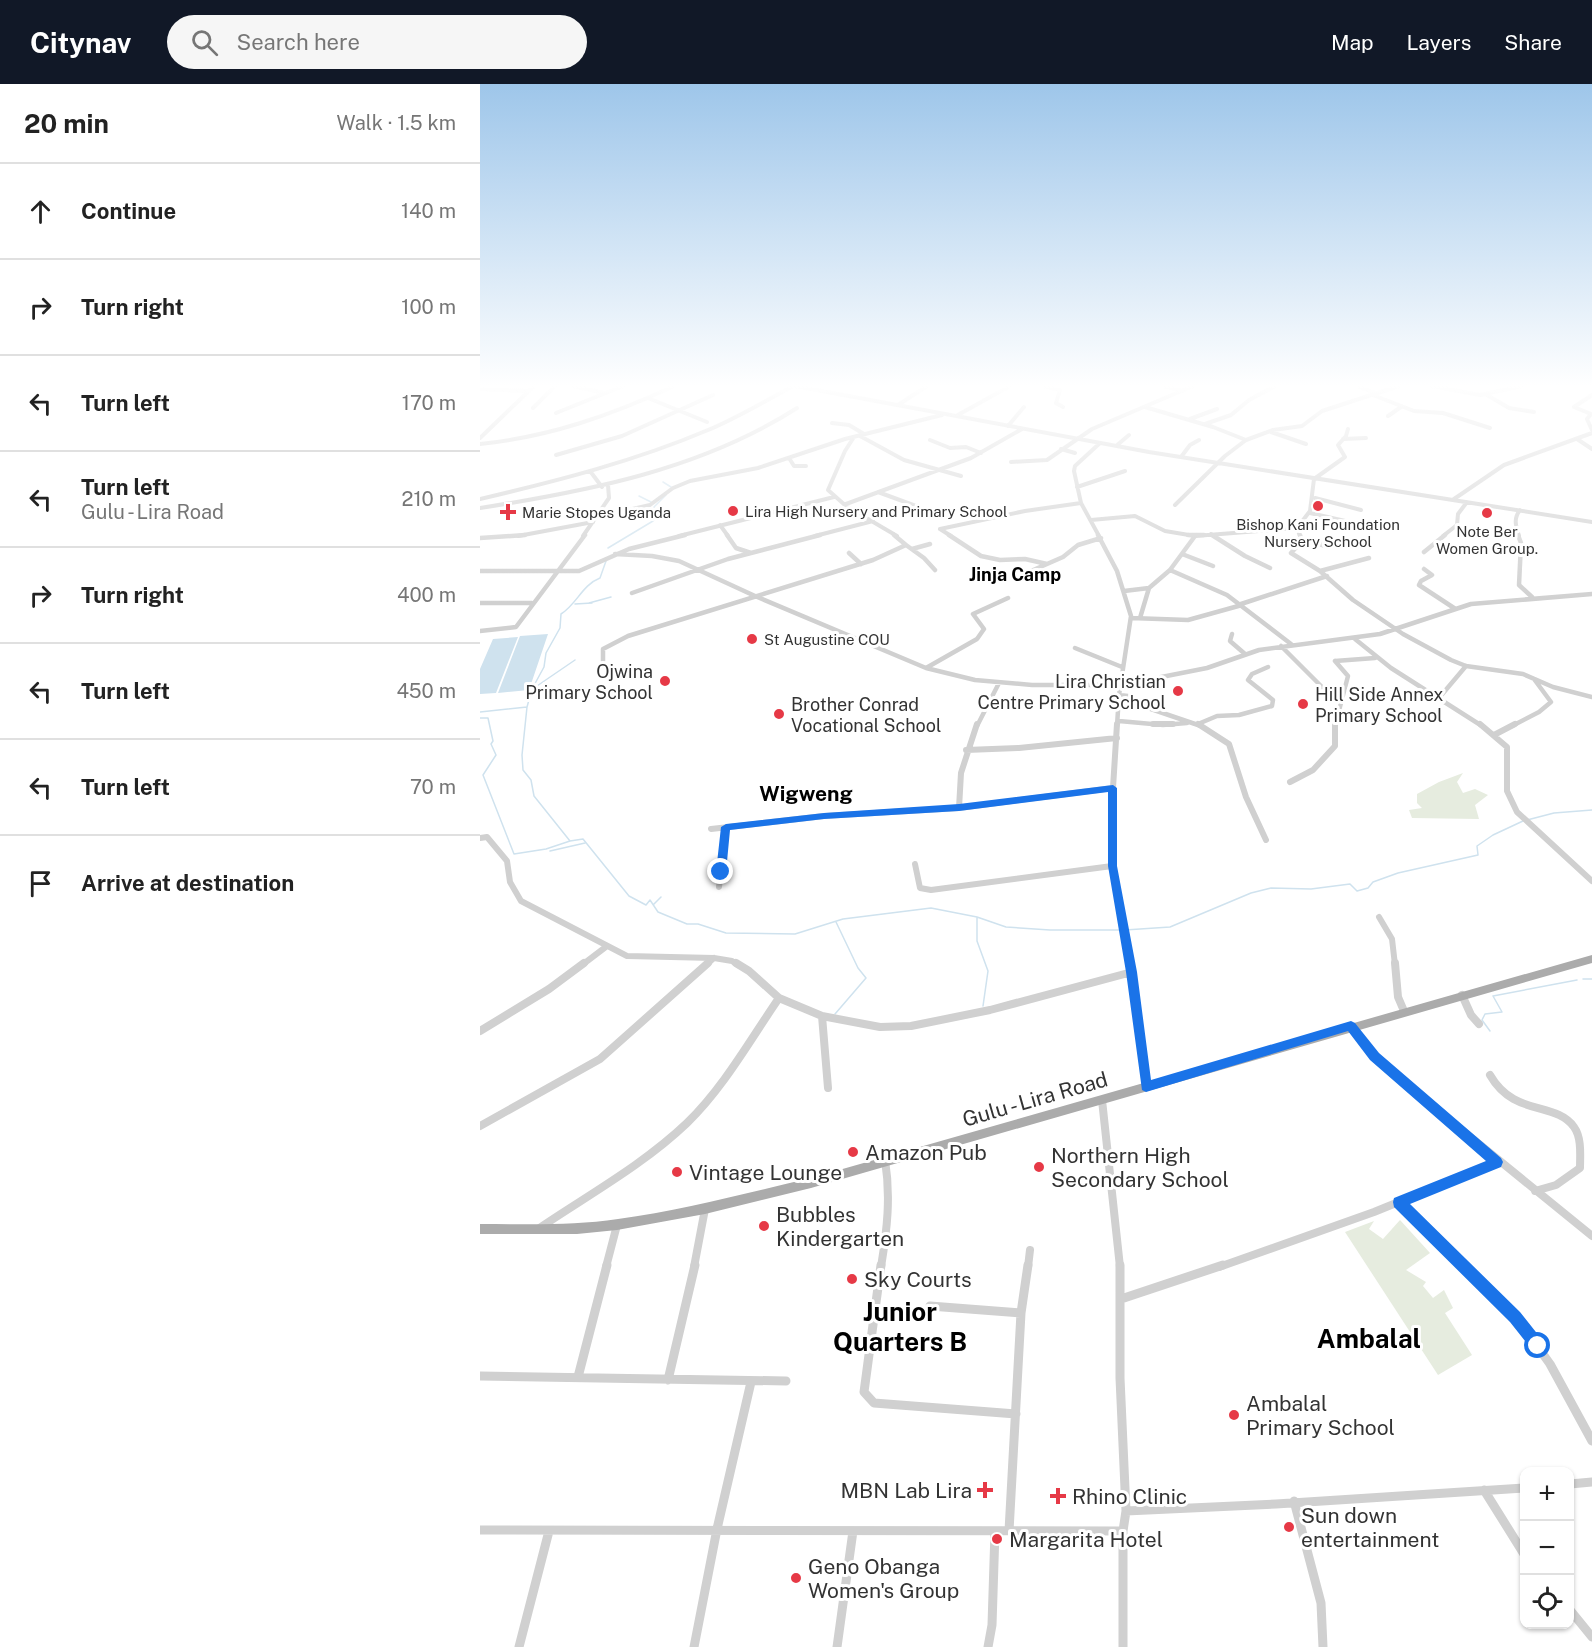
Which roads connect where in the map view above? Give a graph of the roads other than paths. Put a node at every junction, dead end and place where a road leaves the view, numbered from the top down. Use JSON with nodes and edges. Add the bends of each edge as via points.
{"nodes":[{"id":1,"x":629,"y":459,"type":"edge"},
{"id":2,"x":692,"y":459,"type":"edge"},
{"id":3,"x":786,"y":459,"type":"edge"},
{"id":4,"x":790,"y":459,"type":"edge"},
{"id":5,"x":845,"y":459,"type":"edge"},
{"id":6,"x":903,"y":459,"type":"edge"},
{"id":7,"x":967,"y":459,"type":"edge"},
{"id":8,"x":1047,"y":459,"type":"edge"},
{"id":9,"x":1083,"y":459,"type":"edge"},
{"id":10,"x":1193,"y":459,"type":"edge"},
{"id":11,"x":1222,"y":459,"type":"edge"},
{"id":12,"x":1342,"y":459,"type":"edge"},
{"id":13,"x":1520,"y":459,"type":"edge"},
{"id":14,"x":1011,"y":462,"type":"dead end"},
{"id":15,"x":1217,"y":463,"type":"junction"},
{"id":16,"x":806,"y":466,"type":"dead end"},
{"id":17,"x":945,"y":468,"type":"junction"},
{"id":18,"x":590,"y":471,"type":"junction"},
{"id":19,"x":1125,"y":471,"type":"dead end"},
{"id":20,"x":961,"y":476,"type":"dead end"},
{"id":21,"x":1314,"y":479,"type":"junction"},
{"id":22,"x":608,"y":485,"type":"junction"},
{"id":23,"x":602,"y":487,"type":"junction"},
{"id":24,"x":1077,"y":487,"type":"junction"},
{"id":25,"x":878,"y":492,"type":"junction"},
{"id":26,"x":834,"y":497,"type":"junction"},
{"id":27,"x":1315,"y":498,"type":"junction"},
{"id":28,"x":480,"y":499,"type":"edge"},
{"id":29,"x":1454,"y":499,"type":"junction"},
{"id":30,"x":1467,"y":502,"type":"junction"},
{"id":31,"x":1081,"y":503,"type":"junction"},
{"id":32,"x":846,"y":504,"type":"junction"},
{"id":33,"x":1175,"y":505,"type":"dead end"},
{"id":34,"x":480,"y":508,"type":"edge"},
{"id":35,"x":924,"y":509,"type":"dead end"},
{"id":36,"x":1361,"y":510,"type":"dead end"},
{"id":37,"x":1520,"y":510,"type":"junction"},
{"id":38,"x":1310,"y":513,"type":"junction"},
{"id":39,"x":863,"y":516,"type":"junction"},
{"id":40,"x":597,"y":517,"type":"junction"},
{"id":41,"x":1091,"y":520,"type":"junction"},
{"id":42,"x":874,"y":521,"type":"junction"},
{"id":43,"x":593,"y":522,"type":"junction"},
{"id":44,"x":1592,"y":522,"type":"edge"},
{"id":45,"x":720,"y":525,"type":"junction"},
{"id":46,"x":851,"y":526,"type":"junction"},
{"id":47,"x":1297,"y":528,"type":"junction"},
{"id":48,"x":1376,"y":528,"type":"dead end"},
{"id":49,"x":1211,"y":533,"type":"junction"},
{"id":50,"x":1195,"y":536,"type":"junction"},
{"id":51,"x":480,"y":538,"type":"edge"},
{"id":52,"x":1101,"y":538,"type":"junction"},
{"id":53,"x":1302,"y":539,"type":"junction"},
{"id":54,"x":1344,"y":541,"type":"dead end"},
{"id":55,"x":930,"y":544,"type":"dead end"},
{"id":56,"x":906,"y":545,"type":"junction"},
{"id":57,"x":736,"y":548,"type":"junction"},
{"id":58,"x":912,"y":549,"type":"junction"},
{"id":59,"x":1424,"y":552,"type":"dead end"},
{"id":60,"x":752,"y":553,"type":"junction"},
{"id":61,"x":849,"y":553,"type":"dead end"},
{"id":62,"x":615,"y":554,"type":"junction"},
{"id":63,"x":1182,"y":554,"type":"junction"},
{"id":64,"x":1369,"y":558,"type":"dead end"},
{"id":65,"x":728,"y":559,"type":"junction"},
{"id":66,"x":861,"y":564,"type":"junction"},
{"id":67,"x":1047,"y":564,"type":"junction"},
{"id":68,"x":1213,"y":566,"type":"dead end"},
{"id":69,"x":698,"y":568,"type":"junction"},
{"id":70,"x":1270,"y":568,"type":"dead end"},
{"id":71,"x":1425,"y":569,"type":"dead end"},
{"id":72,"x":935,"y":570,"type":"dead end"},
{"id":73,"x":1170,"y":570,"type":"junction"},
{"id":74,"x":480,"y":571,"type":"edge"},
{"id":75,"x":557,"y":571,"type":"junction"},
{"id":76,"x":1320,"y":571,"type":"junction"},
{"id":77,"x":1034,"y":575,"type":"dead end"},
{"id":78,"x":1327,"y":576,"type":"junction"},
{"id":79,"x":1149,"y":588,"type":"junction"},
{"id":80,"x":1124,"y":591,"type":"junction"},
{"id":81,"x":632,"y":592,"type":"dead end"},
{"id":82,"x":1592,"y":594,"type":"edge"},
{"id":83,"x":755,"y":596,"type":"junction"},
{"id":84,"x":1532,"y":597,"type":"junction"},
{"id":85,"x":1008,"y":598,"type":"dead end"},
{"id":86,"x":480,"y":603,"type":"edge"},
{"id":87,"x":532,"y":603,"type":"junction"},
{"id":88,"x":1242,"y":605,"type":"junction"},
{"id":89,"x":1454,"y":608,"type":"junction"},
{"id":90,"x":1131,"y":618,"type":"junction"},
{"id":91,"x":1140,"y":618,"type":"junction"},
{"id":92,"x":1397,"y":629,"type":"junction"},
{"id":93,"x":480,"y":632,"type":"edge"},
{"id":94,"x":1232,"y":634,"type":"dead end"},
{"id":95,"x":1355,"y":639,"type":"junction"},
{"id":96,"x":1291,"y":644,"type":"junction"},
{"id":97,"x":1281,"y":646,"type":"junction"},
{"id":98,"x":1075,"y":648,"type":"dead end"},
{"id":99,"x":1245,"y":654,"type":"junction"},
{"id":100,"x":1374,"y":658,"type":"junction"},
{"id":101,"x":603,"y":664,"type":"dead end"},
{"id":102,"x":1466,"y":666,"type":"junction"},
{"id":103,"x":1122,"y":667,"type":"junction"},
{"id":104,"x":1268,"y":667,"type":"dead end"},
{"id":105,"x":927,"y":668,"type":"junction"},
{"id":106,"x":1534,"y":678,"type":"junction"},
{"id":107,"x":999,"y":683,"type":"junction"},
{"id":108,"x":1121,"y":685,"type":"junction"},
{"id":109,"x":1322,"y":687,"type":"dead end"},
{"id":110,"x":1119,"y":694,"type":"junction"},
{"id":111,"x":1592,"y":697,"type":"edge"},
{"id":112,"x":1439,"y":698,"type":"junction"},
{"id":113,"x":1119,"y":721,"type":"junction"},
{"id":114,"x":1191,"y":723,"type":"junction"},
{"id":115,"x":1198,"y":724,"type":"junction"},
{"id":116,"x":1494,"y":735,"type":"junction"},
{"id":117,"x":1117,"y":738,"type":"junction"},
{"id":118,"x":966,"y":750,"type":"junction"},
{"id":119,"x":1290,"y":782,"type":"dead end"},
{"id":120,"x":1113,"y":788,"type":"junction"},
{"id":121,"x":959,"y":808,"type":"junction"},
{"id":122,"x":726,"y":827,"type":"junction"},
{"id":123,"x":711,"y":829,"type":"dead end"},
{"id":124,"x":480,"y":838,"type":"edge"},
{"id":125,"x":1266,"y":840,"type":"dead end"},
{"id":126,"x":915,"y":864,"type":"dead end"},
{"id":127,"x":1112,"y":866,"type":"junction"},
{"id":128,"x":1592,"y":881,"type":"edge"},
{"id":129,"x":719,"y":887,"type":"dead end"},
{"id":130,"x":1379,"y":917,"type":"dead end"},
{"id":131,"x":607,"y":946,"type":"junction"},
{"id":132,"x":714,"y":958,"type":"junction"},
{"id":133,"x":1592,"y":958,"type":"edge"},
{"id":134,"x":1132,"y":972,"type":"junction"},
{"id":135,"x":1462,"y":995,"type":"junction"},
{"id":136,"x":779,"y":998,"type":"junction"},
{"id":137,"x":1404,"y":1011,"type":"junction"},
{"id":138,"x":822,"y":1016,"type":"junction"},
{"id":139,"x":1476,"y":1022,"type":"dead end"},
{"id":140,"x":1351,"y":1026,"type":"junction"},
{"id":141,"x":480,"y":1030,"type":"edge"},
{"id":142,"x":1490,"y":1075,"type":"dead end"},
{"id":143,"x":1146,"y":1086,"type":"junction"},
{"id":144,"x":828,"y":1088,"type":"dead end"},
{"id":145,"x":1102,"y":1100,"type":"junction"},
{"id":146,"x":480,"y":1126,"type":"edge"},
{"id":147,"x":885,"y":1160,"type":"junction"},
{"id":148,"x":1497,"y":1162,"type":"junction"},
{"id":149,"x":1535,"y":1191,"type":"junction"},
{"id":150,"x":1399,"y":1202,"type":"junction"},
{"id":151,"x":705,"y":1209,"type":"junction"},
{"id":152,"x":617,"y":1225,"type":"junction"},
{"id":153,"x":538,"y":1228,"type":"junction"},
{"id":154,"x":480,"y":1229,"type":"edge"},
{"id":155,"x":1592,"y":1236,"type":"edge"},
{"id":156,"x":1030,"y":1250,"type":"dead end"},
{"id":157,"x":1121,"y":1299,"type":"junction"},
{"id":158,"x":930,"y":1306,"type":"dead end"},
{"id":159,"x":1021,"y":1313,"type":"junction"},
{"id":160,"x":480,"y":1376,"type":"edge"},
{"id":161,"x":578,"y":1377,"type":"junction"},
{"id":162,"x":668,"y":1380,"type":"junction"},
{"id":163,"x":786,"y":1381,"type":"dead end"},
{"id":164,"x":751,"y":1382,"type":"junction"},
{"id":165,"x":1016,"y":1414,"type":"junction"},
{"id":166,"x":1592,"y":1441,"type":"edge"},
{"id":167,"x":1592,"y":1482,"type":"edge"},
{"id":168,"x":1574,"y":1484,"type":"edge"},
{"id":169,"x":1520,"y":1488,"type":"edge"},
{"id":170,"x":1484,"y":1490,"type":"junction"},
{"id":171,"x":1294,"y":1501,"type":"junction"},
{"id":172,"x":1126,"y":1511,"type":"junction"},
{"id":173,"x":717,"y":1529,"type":"junction"},
{"id":174,"x":480,"y":1530,"type":"edge"},
{"id":175,"x":549,"y":1531,"type":"junction"},
{"id":176,"x":994,"y":1531,"type":"junction"},
{"id":177,"x":1009,"y":1531,"type":"junction"},
{"id":178,"x":1123,"y":1531,"type":"junction"},
{"id":179,"x":853,"y":1532,"type":"junction"},
{"id":180,"x":1520,"y":1548,"type":"edge"},
{"id":181,"x":1574,"y":1616,"type":"edge"},
{"id":182,"x":1592,"y":1637,"type":"edge"},
{"id":183,"x":519,"y":1647,"type":"edge"},
{"id":184,"x":694,"y":1647,"type":"edge"},
{"id":185,"x":837,"y":1647,"type":"edge"},
{"id":186,"x":988,"y":1647,"type":"edge"},
{"id":187,"x":1123,"y":1647,"type":"edge"},
{"id":188,"x":1323,"y":1647,"type":"edge"}],
"edges":[{"from":1,"to":18,"type":"street"},
{"from":2,"to":22,"type":"street"},
{"from":3,"to":40,"type":"street","via":[[690,481],[650,505]]},
{"from":4,"to":16,"type":"street","via":[[794,466]]},
{"from":5,"to":26,"type":"street","via":[[828,488]]},
{"from":6,"to":17,"type":"street"},
{"from":7,"to":17,"type":"street"},
{"from":8,"to":14,"type":"street"},
{"from":9,"to":24,"type":"street","via":[[1075,466]]},
{"from":10,"to":15,"type":"street"},
{"from":11,"to":15,"type":"street"},
{"from":12,"to":21,"type":"street"},
{"from":13,"to":29,"type":"street","via":[[1504,465]]},
{"from":15,"to":21,"type":"street"},
{"from":15,"to":33,"type":"street"},
{"from":17,"to":20,"type":"street"},
{"from":17,"to":25,"type":"street"},
{"from":18,"to":23,"type":"street"},
{"from":18,"to":28,"type":"street"},
{"from":19,"to":24,"type":"street"},
{"from":21,"to":27,"type":"street"},
{"from":21,"to":29,"type":"street"},
{"from":22,"to":23,"type":"street"},
{"from":22,"to":40,"type":"street","via":[[609,498]]},
{"from":23,"to":34,"type":"street"},
{"from":24,"to":31,"type":"street"},
{"from":25,"to":32,"type":"street"},
{"from":25,"to":35,"type":"street"},
{"from":26,"to":32,"type":"street"},
{"from":26,"to":45,"type":"street"},
{"from":27,"to":36,"type":"street"},
{"from":27,"to":38,"type":"street"},
{"from":29,"to":30,"type":"street"},
{"from":30,"to":37,"type":"street"},
{"from":30,"to":59,"type":"street","via":[[1458,514],[1457,525]]},
{"from":31,"to":41,"type":"street"},
{"from":31,"to":67,"type":"street","via":[[940,529],[981,556]]},
{"from":32,"to":39,"type":"street"},
{"from":37,"to":44,"type":"street"},
{"from":37,"to":84,"type":"street","via":[[1515,524],[1521,543],[1519,585]]},
{"from":38,"to":47,"type":"street"},
{"from":38,"to":48,"type":"street"},
{"from":39,"to":42,"type":"street"},
{"from":39,"to":46,"type":"street"},
{"from":40,"to":43,"type":"street"},
{"from":41,"to":50,"type":"street","via":[[1135,516],[1165,531]]},
{"from":41,"to":52,"type":"street"},
{"from":42,"to":46,"type":"street"},
{"from":42,"to":56,"type":"street"},
{"from":43,"to":51,"type":"street","via":[[514,537]]},
{"from":43,"to":75,"type":"street"},
{"from":45,"to":57,"type":"street"},
{"from":45,"to":62,"type":"street"},
{"from":46,"to":60,"type":"street"},
{"from":47,"to":49,"type":"street"},
{"from":47,"to":53,"type":"street"},
{"from":49,"to":50,"type":"street"},
{"from":49,"to":70,"type":"street"},
{"from":50,"to":63,"type":"street"},
{"from":52,"to":67,"type":"street","via":[[1078,545]]},
{"from":52,"to":80,"type":"street"},
{"from":53,"to":54,"type":"street","via":[[1329,547]]},
{"from":53,"to":76,"type":"street","via":[[1291,553]]},
{"from":55,"to":58,"type":"street"},
{"from":56,"to":58,"type":"street"},
{"from":56,"to":66,"type":"street"},
{"from":57,"to":60,"type":"street"},
{"from":57,"to":65,"type":"street"},
{"from":58,"to":72,"type":"street"},
{"from":60,"to":65,"type":"street"},
{"from":61,"to":66,"type":"street"},
{"from":62,"to":69,"type":"street","via":[[665,558]]},
{"from":62,"to":75,"type":"street","via":[[583,570]]},
{"from":63,"to":68,"type":"street"},
{"from":63,"to":73,"type":"street"},
{"from":64,"to":76,"type":"street"},
{"from":65,"to":69,"type":"street"},
{"from":66,"to":83,"type":"street"},
{"from":67,"to":77,"type":"street","via":[[1031,571]]},
{"from":69,"to":81,"type":"street"},
{"from":69,"to":83,"type":"street"},
{"from":71,"to":89,"type":"street","via":[[1432,575],[1419,585]]},
{"from":73,"to":79,"type":"street"},
{"from":73,"to":88,"type":"street"},
{"from":74,"to":75,"type":"street"},
{"from":75,"to":87,"type":"street"},
{"from":76,"to":78,"type":"street"},
{"from":78,"to":88,"type":"street"},
{"from":78,"to":92,"type":"street","via":[[1353,600]]},
{"from":79,"to":80,"type":"street"},
{"from":79,"to":91,"type":"street"},
{"from":80,"to":90,"type":"street"},
{"from":82,"to":84,"type":"street"},
{"from":83,"to":101,"type":"street","via":[[614,642],[603,649]]},
{"from":83,"to":105,"type":"street"},
{"from":84,"to":89,"type":"street"},
{"from":85,"to":105,"type":"street","via":[[977,610],[972,615],[984,629],[977,639]]},
{"from":86,"to":87,"type":"street"},
{"from":87,"to":93,"type":"street","via":[[516,627]]},
{"from":88,"to":91,"type":"street","via":[[1188,620]]},
{"from":88,"to":96,"type":"street"},
{"from":89,"to":92,"type":"street"},
{"from":90,"to":91,"type":"street"},
{"from":90,"to":103,"type":"street"},
{"from":92,"to":95,"type":"street"},
{"from":92,"to":102,"type":"street"},
{"from":94,"to":99,"type":"street","via":[[1230,641]]},
{"from":95,"to":96,"type":"street"},
{"from":95,"to":100,"type":"street"},
{"from":96,"to":97,"type":"street"},
{"from":97,"to":99,"type":"street"},
{"from":97,"to":109,"type":"street"},
{"from":98,"to":103,"type":"street"},
{"from":99,"to":108,"type":"street","via":[[1207,668]]},
{"from":100,"to":112,"type":"street"},
{"from":100,"to":119,"type":"street","via":[[1335,662],[1348,676],[1335,724],[1335,746],[1313,770]]},
{"from":102,"to":106,"type":"street"},
{"from":102,"to":112,"type":"street"},
{"from":103,"to":108,"type":"street"},
{"from":104,"to":115,"type":"street","via":[[1248,680],[1273,700],[1272,706],[1217,716]]},
{"from":105,"to":107,"type":"street"},
{"from":106,"to":111,"type":"street"},
{"from":106,"to":116,"type":"street","via":[[1551,702]]},
{"from":107,"to":108,"type":"street"},
{"from":107,"to":118,"type":"street"},
{"from":108,"to":110,"type":"street"},
{"from":110,"to":113,"type":"street"},
{"from":110,"to":114,"type":"street"},
{"from":112,"to":116,"type":"street"},
{"from":113,"to":114,"type":"street"},
{"from":113,"to":117,"type":"street"},
{"from":114,"to":115,"type":"street"},
{"from":115,"to":125,"type":"street","via":[[1228,744]]},
{"from":116,"to":128,"type":"street","via":[[1507,747],[1507,791],[1517,813]]},
{"from":117,"to":118,"type":"street"},
{"from":117,"to":120,"type":"street"},
{"from":118,"to":121,"type":"street","via":[[960,774]]},
{"from":120,"to":121,"type":"street"},
{"from":120,"to":127,"type":"street"},
{"from":121,"to":122,"type":"street"},
{"from":122,"to":123,"type":"street"},
{"from":122,"to":129,"type":"street"},
{"from":124,"to":131,"type":"street","via":[[487,837],[501,851],[510,882],[521,901]]},
{"from":126,"to":127,"type":"street","via":[[920,888],[931,890]]},
{"from":127,"to":134,"type":"street"},
{"from":130,"to":137,"type":"street","via":[[1392,939],[1398,997]]},
{"from":131,"to":132,"type":"street","via":[[642,958]]},
{"from":131,"to":141,"type":"street","via":[[549,989]]},
{"from":132,"to":136,"type":"street","via":[[740,965]]},
{"from":132,"to":146,"type":"street","via":[[600,1059]]},
{"from":133,"to":135,"type":"main road","name":"Gulu - Lira Road"},
{"from":134,"to":138,"type":"street","via":[[990,1010],[911,1026],[880,1027]]},
{"from":134,"to":143,"type":"street"},
{"from":135,"to":137,"type":"main road","name":"Gulu - Lira Road"},
{"from":135,"to":139,"type":"street"},
{"from":136,"to":138,"type":"street"},
{"from":136,"to":153,"type":"street","via":[[715,1091],[687,1123]]},
{"from":137,"to":140,"type":"main road","name":"Gulu - Lira Road"},
{"from":138,"to":144,"type":"street"},
{"from":140,"to":143,"type":"main road","name":"Gulu - Lira Road"},
{"from":140,"to":148,"type":"street","via":[[1374,1057]]},
{"from":142,"to":149,"type":"street","via":[[1499,1090],[1566,1121],[1578,1136],[1580,1168],[1556,1185]]},
{"from":143,"to":145,"type":"main road","name":"Gulu - Lira Road"},
{"from":145,"to":147,"type":"main road","name":"Gulu - Lira Road"},
{"from":145,"to":157,"type":"street"},
{"from":147,"to":151,"type":"main road","name":"Gulu - Lira Road"},
{"from":147,"to":165,"type":"street","via":[[889,1220],[864,1392],[874,1403]]},
{"from":148,"to":149,"type":"street"},
{"from":148,"to":150,"type":"street"},
{"from":149,"to":155,"type":"street"},
{"from":150,"to":157,"type":"street"},
{"from":150,"to":166,"type":"street","via":[[1525,1329],[1550,1364]]},
{"from":151,"to":152,"type":"main road","name":"Gulu - Lira Road"},
{"from":151,"to":162,"type":"street"},
{"from":152,"to":153,"type":"main road","name":"Gulu - Lira Road"},
{"from":152,"to":161,"type":"street"},
{"from":153,"to":154,"type":"main road","name":"Gulu - Lira Road"},
{"from":156,"to":159,"type":"street"},
{"from":157,"to":172,"type":"street"},
{"from":158,"to":159,"type":"street"},
{"from":159,"to":165,"type":"street"},
{"from":160,"to":161,"type":"street"},
{"from":161,"to":162,"type":"street"},
{"from":162,"to":164,"type":"street"},
{"from":163,"to":164,"type":"street"},
{"from":164,"to":173,"type":"street"},
{"from":165,"to":177,"type":"street"},
{"from":167,"to":168,"type":"street"},
{"from":169,"to":170,"type":"street"},
{"from":170,"to":171,"type":"street"},
{"from":170,"to":180,"type":"street"},
{"from":171,"to":172,"type":"street"},
{"from":171,"to":188,"type":"street","via":[[1321,1603]]},
{"from":172,"to":178,"type":"street"},
{"from":173,"to":175,"type":"street"},
{"from":173,"to":179,"type":"street"},
{"from":173,"to":184,"type":"street"},
{"from":174,"to":175,"type":"street"},
{"from":175,"to":183,"type":"street"},
{"from":176,"to":177,"type":"street"},
{"from":176,"to":179,"type":"street"},
{"from":176,"to":186,"type":"street"},
{"from":177,"to":178,"type":"street"},
{"from":178,"to":187,"type":"street"},
{"from":179,"to":185,"type":"street"},
{"from":181,"to":182,"type":"street"}]}
